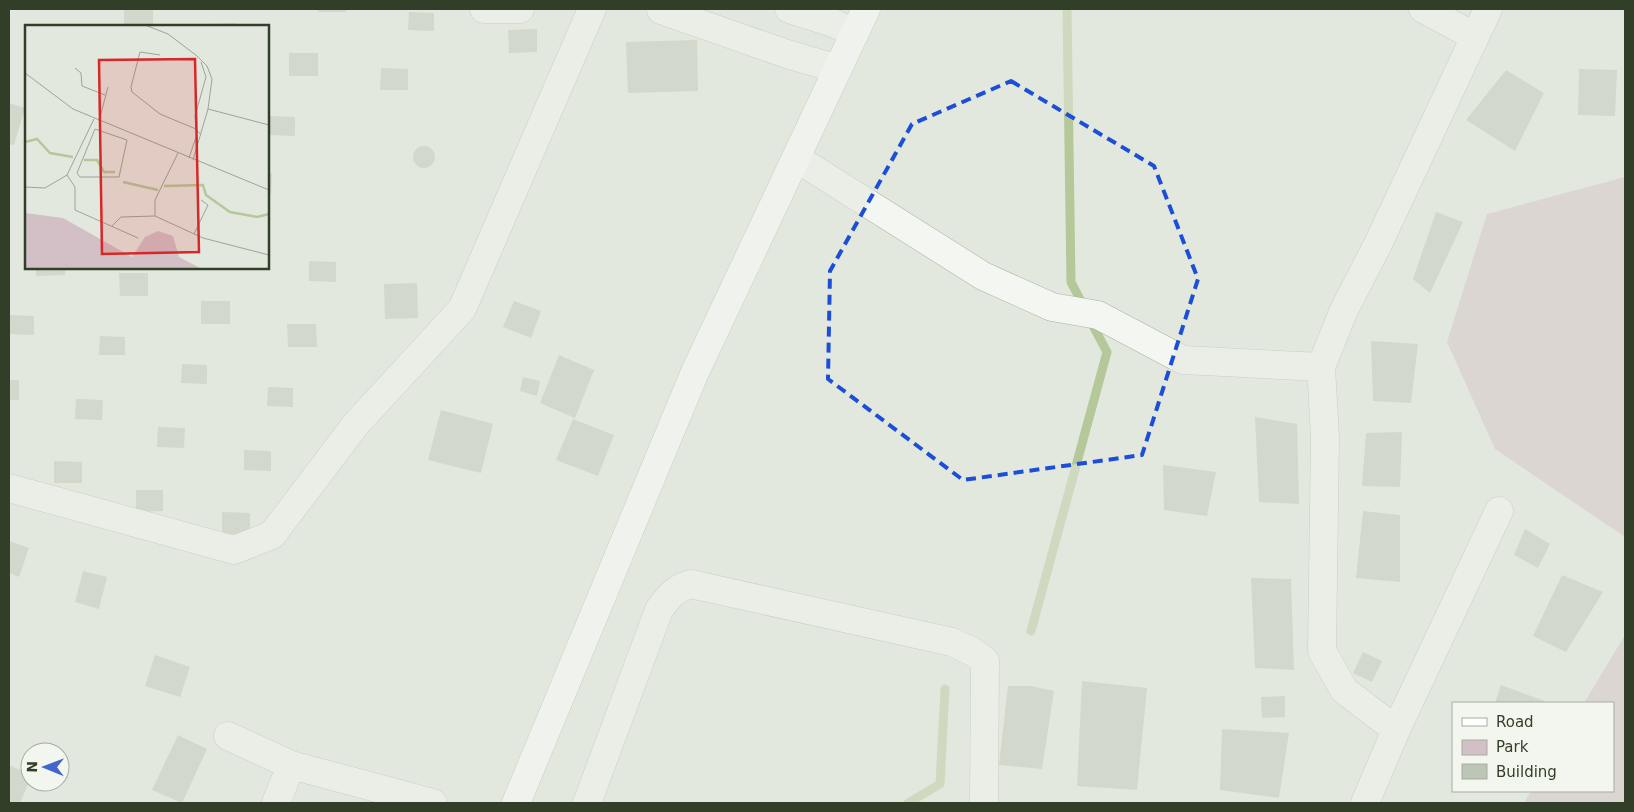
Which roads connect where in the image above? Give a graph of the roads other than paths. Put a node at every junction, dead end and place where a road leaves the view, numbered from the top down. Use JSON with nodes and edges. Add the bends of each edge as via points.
{"nodes":[{"id":1,"x":484,"y":9,"type":"edge"},
{"id":2,"x":520,"y":9,"type":"edge"},
{"id":3,"x":592,"y":9,"type":"edge"},
{"id":4,"x":789,"y":9,"type":"edge"},
{"id":5,"x":1423,"y":9,"type":"edge"},
{"id":6,"x":1488,"y":9,"type":"edge"},
{"id":7,"x":661,"y":10,"type":"edge"},
{"id":8,"x":860,"y":21,"type":"edge"},
{"id":9,"x":1474,"y":36,"type":"junction"},
{"id":10,"x":838,"y":69,"type":"junction"},
{"id":11,"x":796,"y":158,"type":"junction"},
{"id":12,"x":1321,"y":367,"type":"junction"},
{"id":13,"x":9,"y":488,"type":"edge"},
{"id":14,"x":1499,"y":510,"type":"dead end"},
{"id":15,"x":1396,"y":730,"type":"junction"},
{"id":16,"x":228,"y":736,"type":"dead end"},
{"id":17,"x":291,"y":765,"type":"junction"},
{"id":18,"x":276,"y":803,"type":"edge"},
{"id":19,"x":433,"y":803,"type":"edge"},
{"id":20,"x":516,"y":803,"type":"edge"},
{"id":21,"x":587,"y":803,"type":"edge"},
{"id":22,"x":984,"y":803,"type":"edge"},
{"id":23,"x":1365,"y":803,"type":"edge"}],
"edges":[{"from":1,"to":2,"type":"street"},
{"from":3,"to":13,"type":"street","via":[[462,309],[356,424],[272,535],[234,550]]},
{"from":4,"to":8,"type":"street","via":[[833,23]]},
{"from":5,"to":9,"type":"street"},
{"from":6,"to":9,"type":"street"},
{"from":7,"to":10,"type":"street"},
{"from":8,"to":10,"type":"main road"},
{"from":9,"to":12,"type":"street","via":[[1343,312]]},
{"from":10,"to":11,"type":"main road"},
{"from":11,"to":12,"type":"street","via":[[983,276],[1052,307],[1087,313],[1183,360]]},
{"from":11,"to":20,"type":"main road","via":[[695,372]]},
{"from":12,"to":15,"type":"street","via":[[1325,437],[1322,651],[1344,690]]},
{"from":14,"to":15,"type":"street"},
{"from":15,"to":23,"type":"street"},
{"from":16,"to":17,"type":"street"},
{"from":17,"to":18,"type":"street"},
{"from":17,"to":19,"type":"street"},
{"from":21,"to":22,"type":"street","via":[[659,610],[678,588],[691,584],[952,642],[986,661]]}]}
